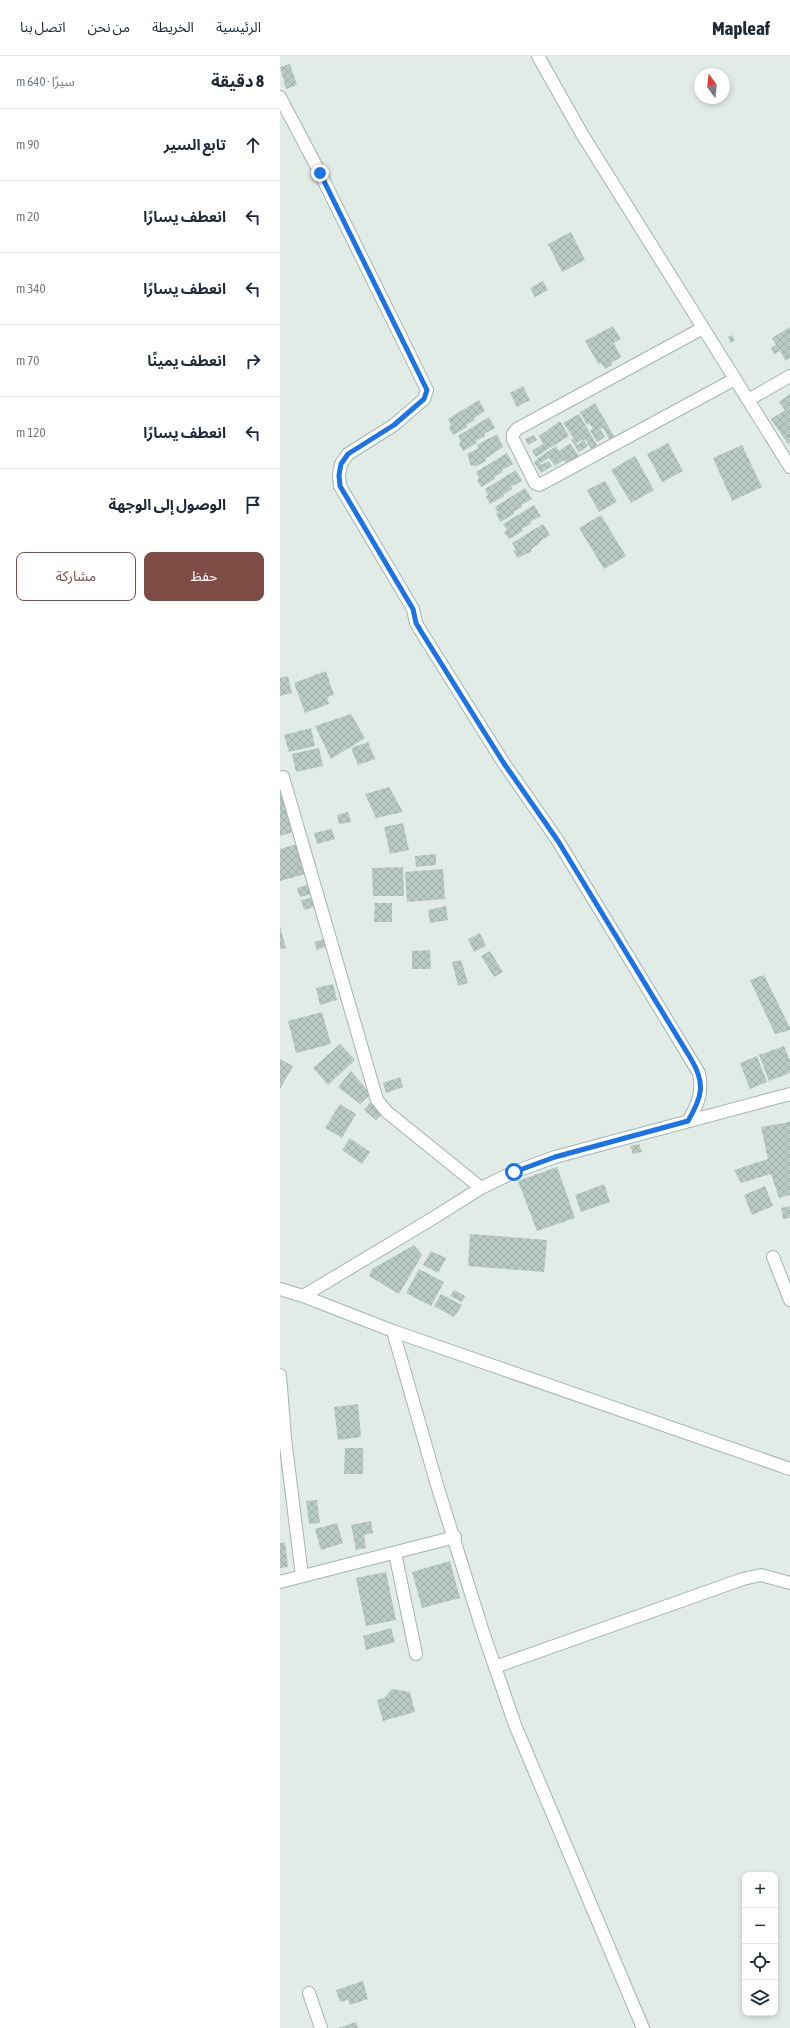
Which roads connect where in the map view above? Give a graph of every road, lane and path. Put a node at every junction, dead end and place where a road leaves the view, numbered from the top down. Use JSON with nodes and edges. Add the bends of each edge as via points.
{"nodes":[{"id":1,"x":538,"y":56,"type":"edge"},
{"id":2,"x":280,"y":97,"type":"edge"},
{"id":3,"x":702,"y":328,"type":"junction"},
{"id":4,"x":790,"y":376,"type":"edge"},
{"id":5,"x":735,"y":379,"type":"junction"},
{"id":6,"x":748,"y":400,"type":"junction"},
{"id":7,"x":790,"y":467,"type":"edge"},
{"id":8,"x":283,"y":777,"type":"dead end"},
{"id":9,"x":790,"y":1094,"type":"edge"},
{"id":10,"x":688,"y":1121,"type":"junction"},
{"id":11,"x":481,"y":1188,"type":"junction"},
{"id":12,"x":773,"y":1257,"type":"dead end"},
{"id":13,"x":280,"y":1289,"type":"edge"},
{"id":14,"x":303,"y":1296,"type":"junction"},
{"id":15,"x":790,"y":1300,"type":"edge"},
{"id":16,"x":393,"y":1331,"type":"junction"},
{"id":17,"x":280,"y":1374,"type":"edge"},
{"id":18,"x":283,"y":1439,"type":"edge"},
{"id":19,"x":790,"y":1469,"type":"edge"},
{"id":20,"x":455,"y":1537,"type":"junction"},
{"id":21,"x":395,"y":1553,"type":"junction"},
{"id":22,"x":302,"y":1576,"type":"junction"},
{"id":23,"x":280,"y":1582,"type":"edge"},
{"id":24,"x":790,"y":1582,"type":"edge"},
{"id":25,"x":416,"y":1654,"type":"dead end"},
{"id":26,"x":495,"y":1667,"type":"junction"},
{"id":27,"x":309,"y":1993,"type":"dead end"},
{"id":28,"x":321,"y":2028,"type":"edge"},
{"id":29,"x":643,"y":2028,"type":"edge"}],
"edges":[{"from":1,"to":3,"type":"street","via":[[582,134]]},
{"from":2,"to":10,"type":"street","via":[[324,180],[427,390],[424,399],[394,425],[348,454],[341,464],[340,486],[413,609],[416,623],[422,633],[503,762],[558,841],[699,1073],[701,1092]]},
{"from":3,"to":5,"type":"street"},
{"from":3,"to":5,"type":"street","via":[[517,429],[513,434],[513,440],[535,483],[543,484]]},
{"from":4,"to":6,"type":"street"},
{"from":5,"to":6,"type":"street"},
{"from":6,"to":7,"type":"street"},
{"from":8,"to":11,"type":"street","via":[[377,1100],[387,1112]]},
{"from":9,"to":10,"type":"street"},
{"from":10,"to":11,"type":"street","via":[[555,1157],[514,1172]]},
{"from":11,"to":14,"type":"street"},
{"from":12,"to":15,"type":"street"},
{"from":13,"to":14,"type":"street"},
{"from":14,"to":16,"type":"street"},
{"from":16,"to":19,"type":"street"},
{"from":16,"to":20,"type":"street","via":[[437,1485]]},
{"from":17,"to":18,"type":"street"},
{"from":18,"to":22,"type":"street"},
{"from":20,"to":21,"type":"street"},
{"from":20,"to":26,"type":"street"},
{"from":21,"to":22,"type":"street"},
{"from":21,"to":25,"type":"street"},
{"from":22,"to":23,"type":"street"},
{"from":24,"to":26,"type":"street","via":[[761,1575],[743,1579]]},
{"from":26,"to":29,"type":"street","via":[[515,1725]]},
{"from":27,"to":28,"type":"street"}]}
